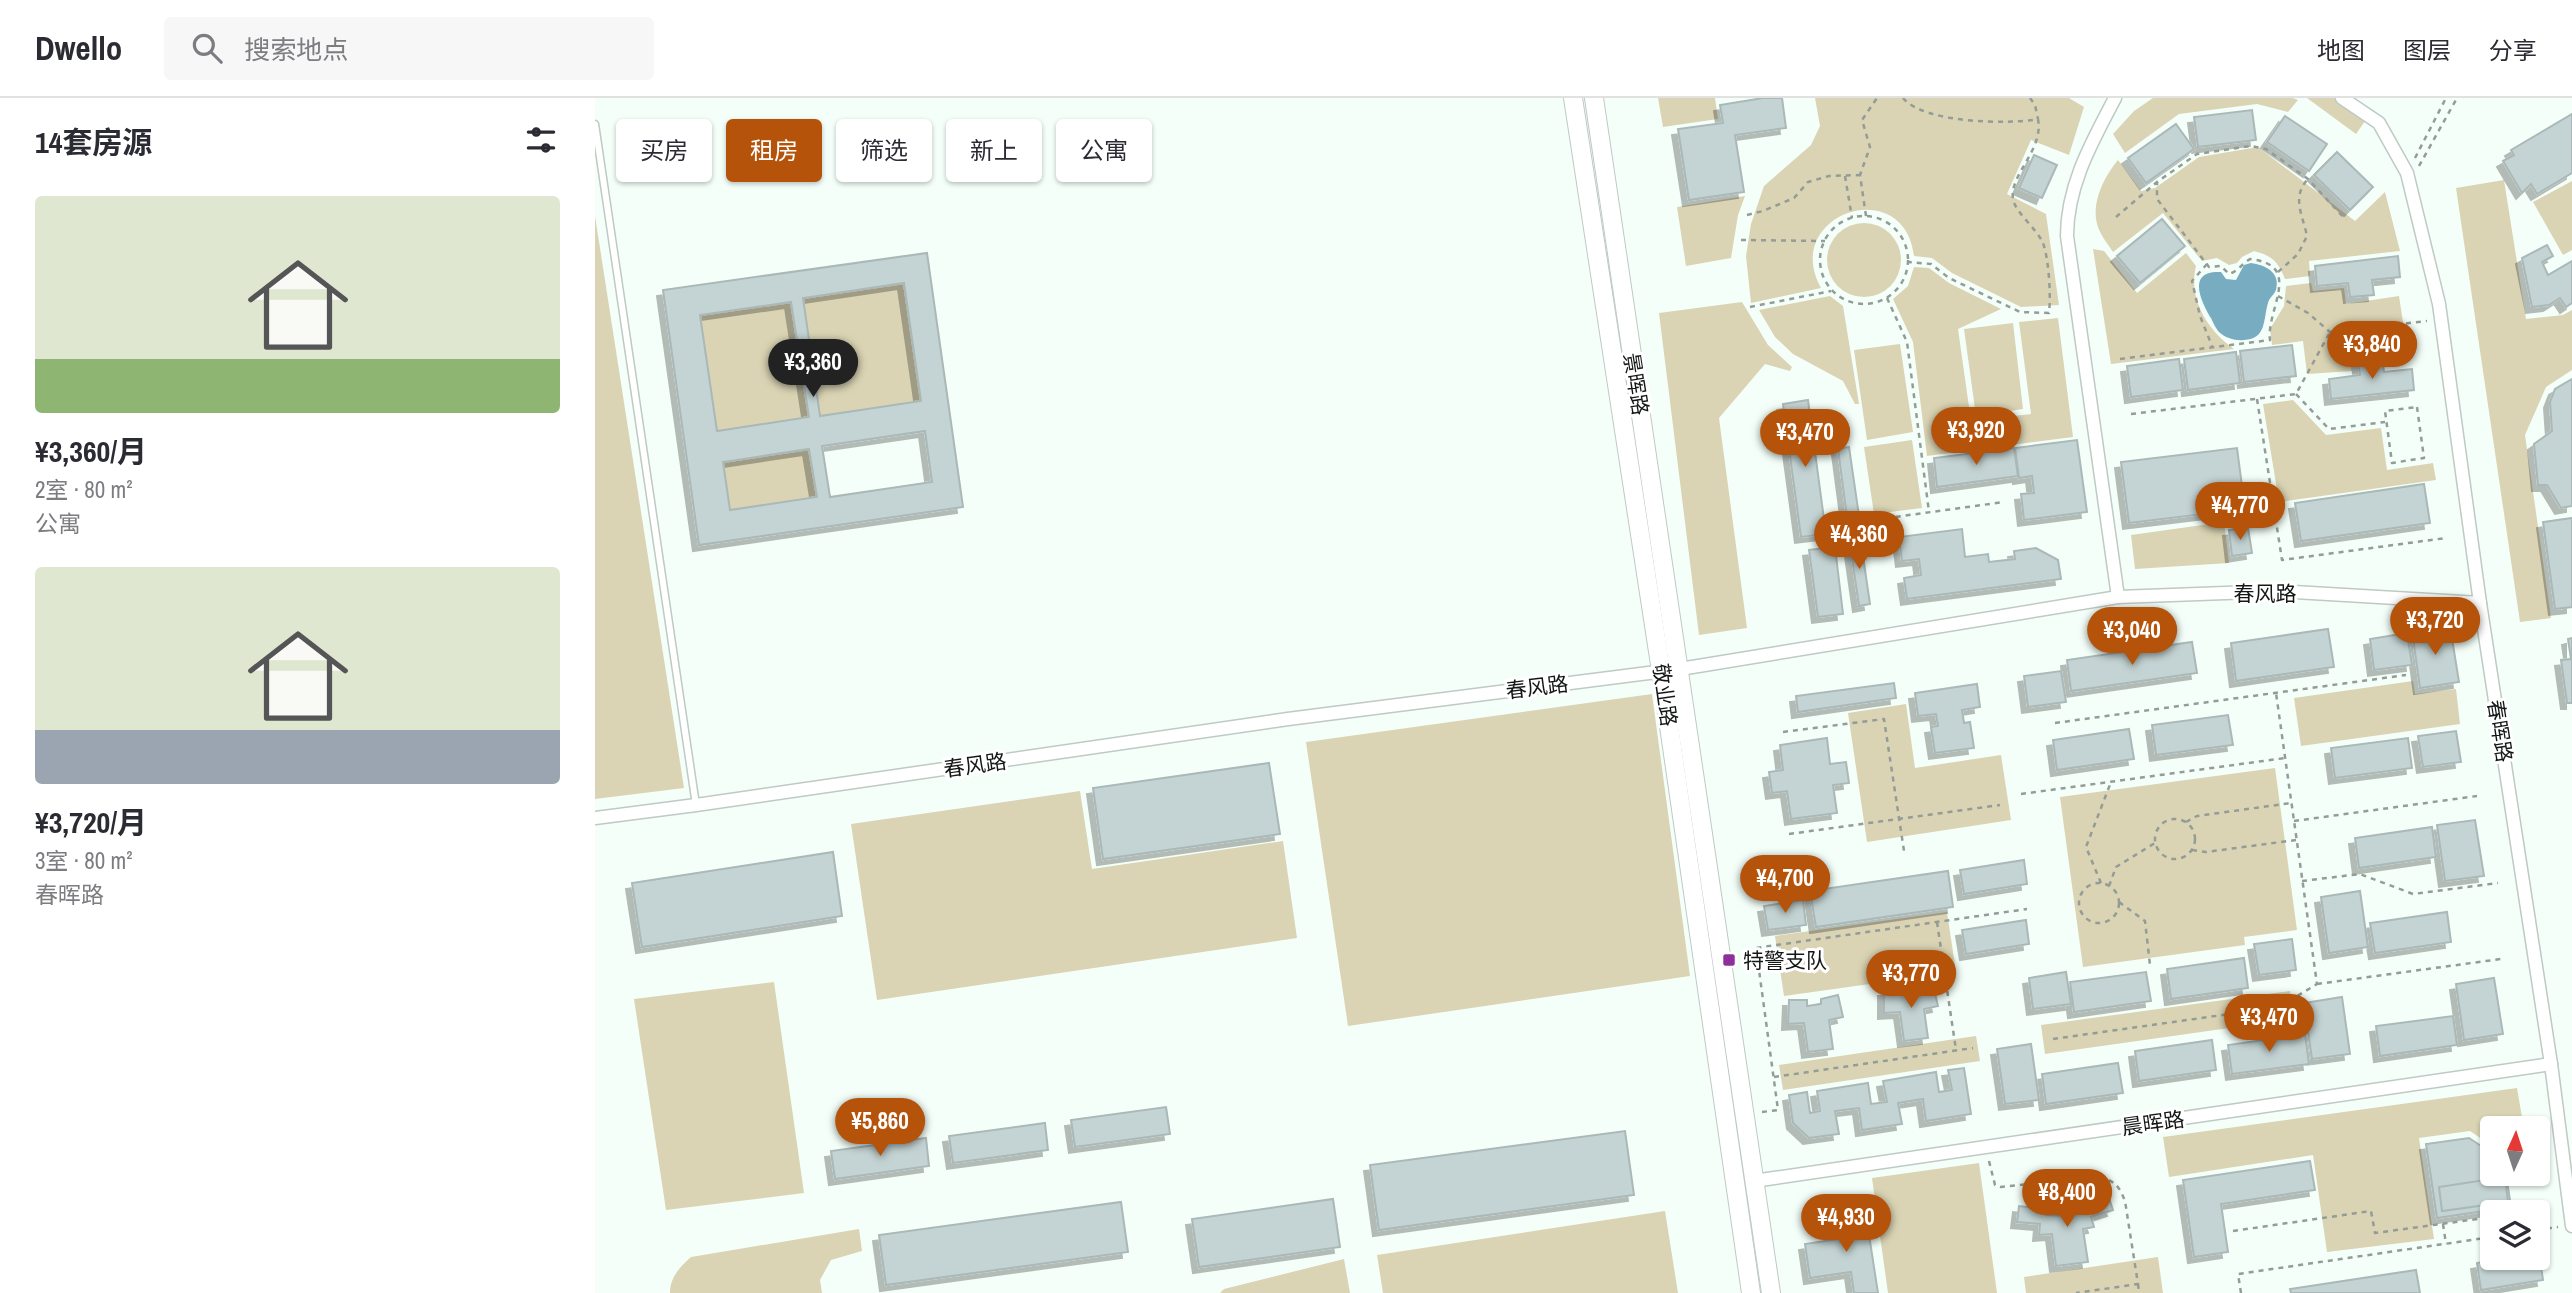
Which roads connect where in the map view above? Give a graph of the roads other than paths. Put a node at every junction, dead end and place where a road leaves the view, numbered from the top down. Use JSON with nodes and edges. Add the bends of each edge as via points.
{"nodes":[{"id":1,"x":1573,"y":98,"type":"edge"},
{"id":2,"x":1594,"y":98,"type":"edge"},
{"id":3,"x":2115,"y":98,"type":"edge"},
{"id":4,"x":2342,"y":98,"type":"edge"},
{"id":5,"x":595,"y":124,"type":"edge"},
{"id":6,"x":2118,"y":597,"type":"junction"},
{"id":7,"x":2480,"y":603,"type":"junction"},
{"id":8,"x":1680,"y":669,"type":"junction"},
{"id":9,"x":1661,"y":671,"type":"junction"},
{"id":10,"x":696,"y":805,"type":"junction"},
{"id":11,"x":595,"y":818,"type":"edge"},
{"id":12,"x":2551,"y":1064,"type":"junction"},
{"id":13,"x":1754,"y":1181,"type":"junction"},
{"id":14,"x":2572,"y":1226,"type":"edge"},
{"id":15,"x":1751,"y":1293,"type":"edge"},
{"id":16,"x":1771,"y":1293,"type":"edge"}],
"edges":[{"from":1,"to":9,"type":"main road","name":"敬业路"},
{"from":2,"to":8,"type":"main road","name":"景晖路"},
{"from":3,"to":6,"type":"street","via":[[2075,184],[2067,236]]},
{"from":4,"to":7,"type":"street","name":"春晖路","via":[[2379,123],[2407,173],[2441,320]]},
{"from":5,"to":10,"type":"lane"},
{"from":6,"to":7,"type":"street","name":"春风路","via":[[2279,591]]},
{"from":6,"to":8,"type":"street","name":"春风路"},
{"from":7,"to":12,"type":"street","name":"春晖路"},
{"from":8,"to":9,"type":"street","name":"春风路"},
{"from":8,"to":13,"type":"main road","name":"敬业路"},
{"from":9,"to":10,"type":"street","name":"春风路","via":[[1315,715]]},
{"from":9,"to":15,"type":"main road","name":"敬业路"},
{"from":10,"to":11,"type":"street","name":"春风路"},
{"from":12,"to":13,"type":"street","name":"晨晖路"},
{"from":12,"to":14,"type":"street","name":"春晖路"},
{"from":13,"to":16,"type":"main road","name":"敬业路"}]}
